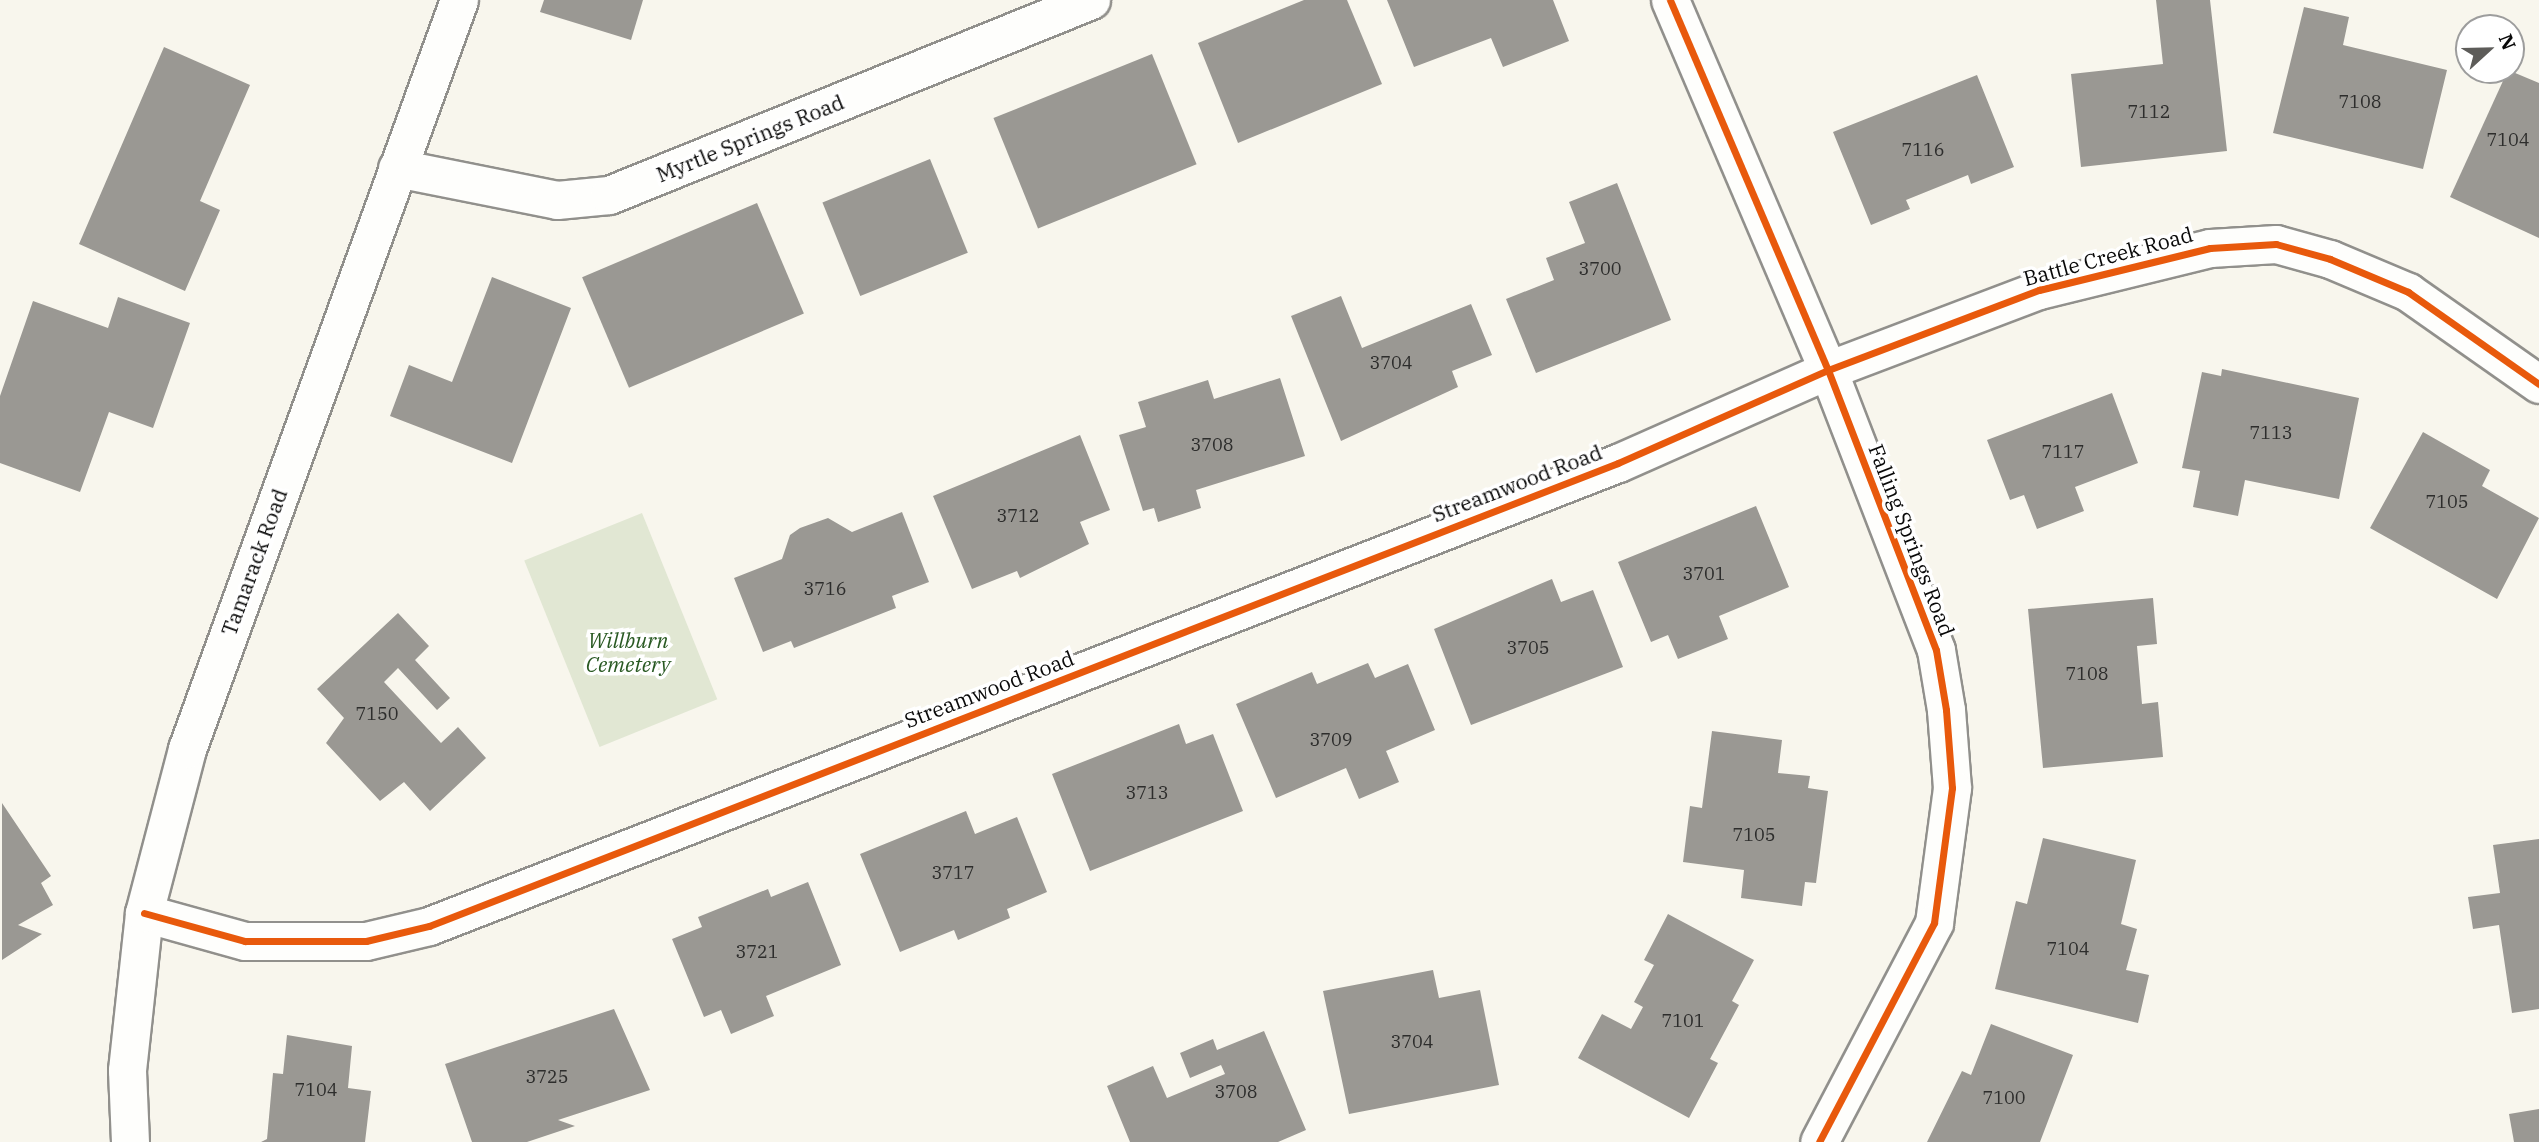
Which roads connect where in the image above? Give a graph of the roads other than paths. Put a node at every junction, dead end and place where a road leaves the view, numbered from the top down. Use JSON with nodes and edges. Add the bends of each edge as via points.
{"nodes":[{"id":1,"x":460,"y":0,"type":"edge"},
{"id":2,"x":1090,"y":0,"type":"edge"},
{"id":3,"x":1670,"y":0,"type":"edge"},
{"id":4,"x":397,"y":168,"type":"junction"},
{"id":5,"x":1828,"y":370,"type":"junction"},
{"id":6,"x":2539,"y":384,"type":"edge"},
{"id":7,"x":144,"y":913,"type":"junction"},
{"id":8,"x":130,"y":1142,"type":"edge"},
{"id":9,"x":1819,"y":1142,"type":"edge"}],
"edges":[{"from":1,"to":4,"type":"street","name":"Tamarack Road"},
{"from":2,"to":4,"type":"street","name":"Myrtle Springs Road","via":[[609,195],[557,200]]},
{"from":3,"to":5,"type":"street","name":"Falling Springs Road"},
{"from":4,"to":7,"type":"street","name":"Tamarack Road","via":[[187,749]]},
{"from":5,"to":6,"type":"street","name":"Battle Creek Road","via":[[2039,290],[2210,248],[2276,244],[2408,292]]},
{"from":5,"to":7,"type":"street","name":"Streamwood Road","via":[[1618,463],[429,926],[366,941],[245,941]]},
{"from":5,"to":9,"type":"street","name":"Falling Springs Road","via":[[1936,650],[1952,788],[1934,923]]},
{"from":7,"to":8,"type":"street","name":"Tamarack Road","via":[[127,1070]]}]}
